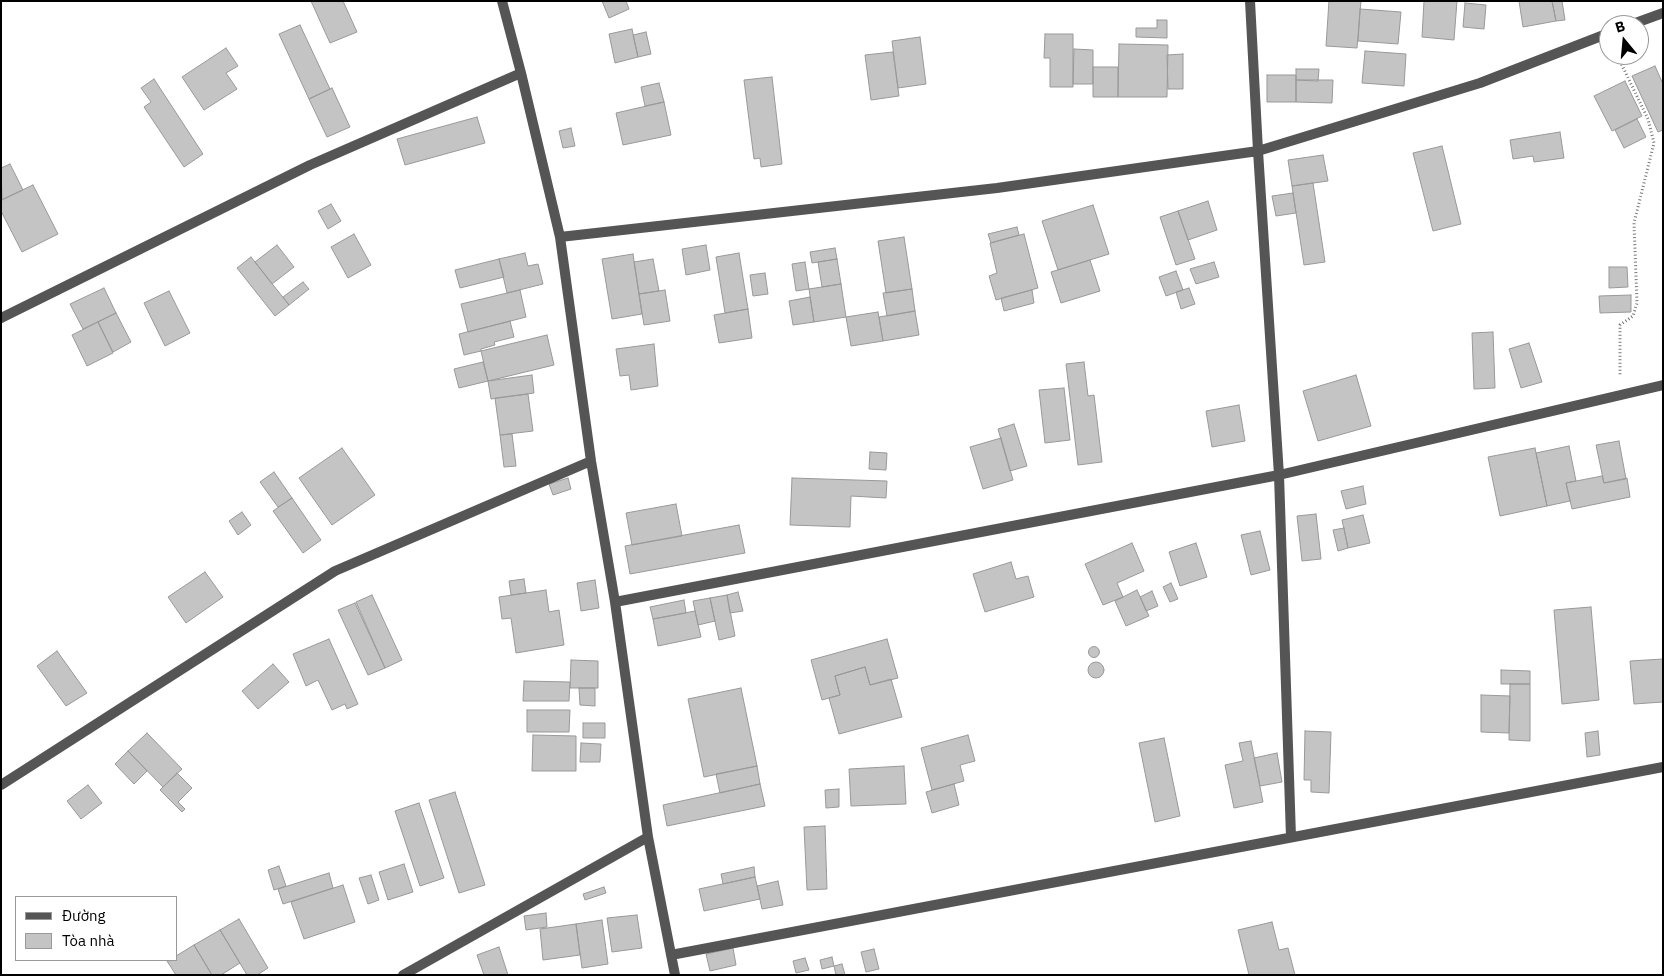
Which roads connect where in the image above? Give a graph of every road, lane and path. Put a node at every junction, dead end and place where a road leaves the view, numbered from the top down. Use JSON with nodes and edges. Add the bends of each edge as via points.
{"nodes":[{"id":1,"x":502,"y":1,"type":"edge"},
{"id":2,"x":1250,"y":1,"type":"edge"},
{"id":3,"x":1663,"y":13,"type":"edge"},
{"id":4,"x":1649,"y":18,"type":"edge"},
{"id":5,"x":1599,"y":37,"type":"edge"},
{"id":6,"x":1622,"y":65,"type":"edge"},
{"id":7,"x":522,"y":73,"type":"junction"},
{"id":8,"x":1258,"y":150,"type":"junction"},
{"id":9,"x":560,"y":237,"type":"junction"},
{"id":10,"x":1,"y":318,"type":"edge"},
{"id":11,"x":1663,"y":385,"type":"edge"},
{"id":12,"x":1620,"y":395,"type":"junction"},
{"id":13,"x":591,"y":461,"type":"junction"},
{"id":14,"x":1279,"y":475,"type":"junction"},
{"id":15,"x":615,"y":602,"type":"junction"},
{"id":16,"x":1663,"y":767,"type":"edge"},
{"id":17,"x":1,"y":784,"type":"edge"},
{"id":18,"x":648,"y":837,"type":"junction"},
{"id":19,"x":1291,"y":837,"type":"junction"},
{"id":20,"x":671,"y":955,"type":"junction"},
{"id":21,"x":403,"y":975,"type":"edge"},
{"id":22,"x":675,"y":975,"type":"edge"}],
"edges":[{"from":1,"to":7,"type":"street"},
{"from":2,"to":8,"type":"street"},
{"from":3,"to":4,"type":"street"},
{"from":5,"to":8,"type":"street","via":[[1480,83]]},
{"from":6,"to":12,"type":"path","via":[[1648,120],[1654,143],[1634,223],[1637,303],[1633,316],[1620,325]]},
{"from":7,"to":9,"type":"street"},
{"from":7,"to":10,"type":"street","via":[[310,165]]},
{"from":8,"to":9,"type":"street","via":[[997,188]]},
{"from":8,"to":14,"type":"street"},
{"from":9,"to":13,"type":"street"},
{"from":11,"to":12,"type":"street"},
{"from":12,"to":14,"type":"street"},
{"from":13,"to":15,"type":"street"},
{"from":13,"to":17,"type":"street","via":[[334,572]]},
{"from":14,"to":15,"type":"street"},
{"from":14,"to":19,"type":"street"},
{"from":15,"to":18,"type":"street"},
{"from":16,"to":19,"type":"street"},
{"from":18,"to":20,"type":"street"},
{"from":18,"to":21,"type":"street"},
{"from":19,"to":20,"type":"street"},
{"from":20,"to":22,"type":"street"}]}
